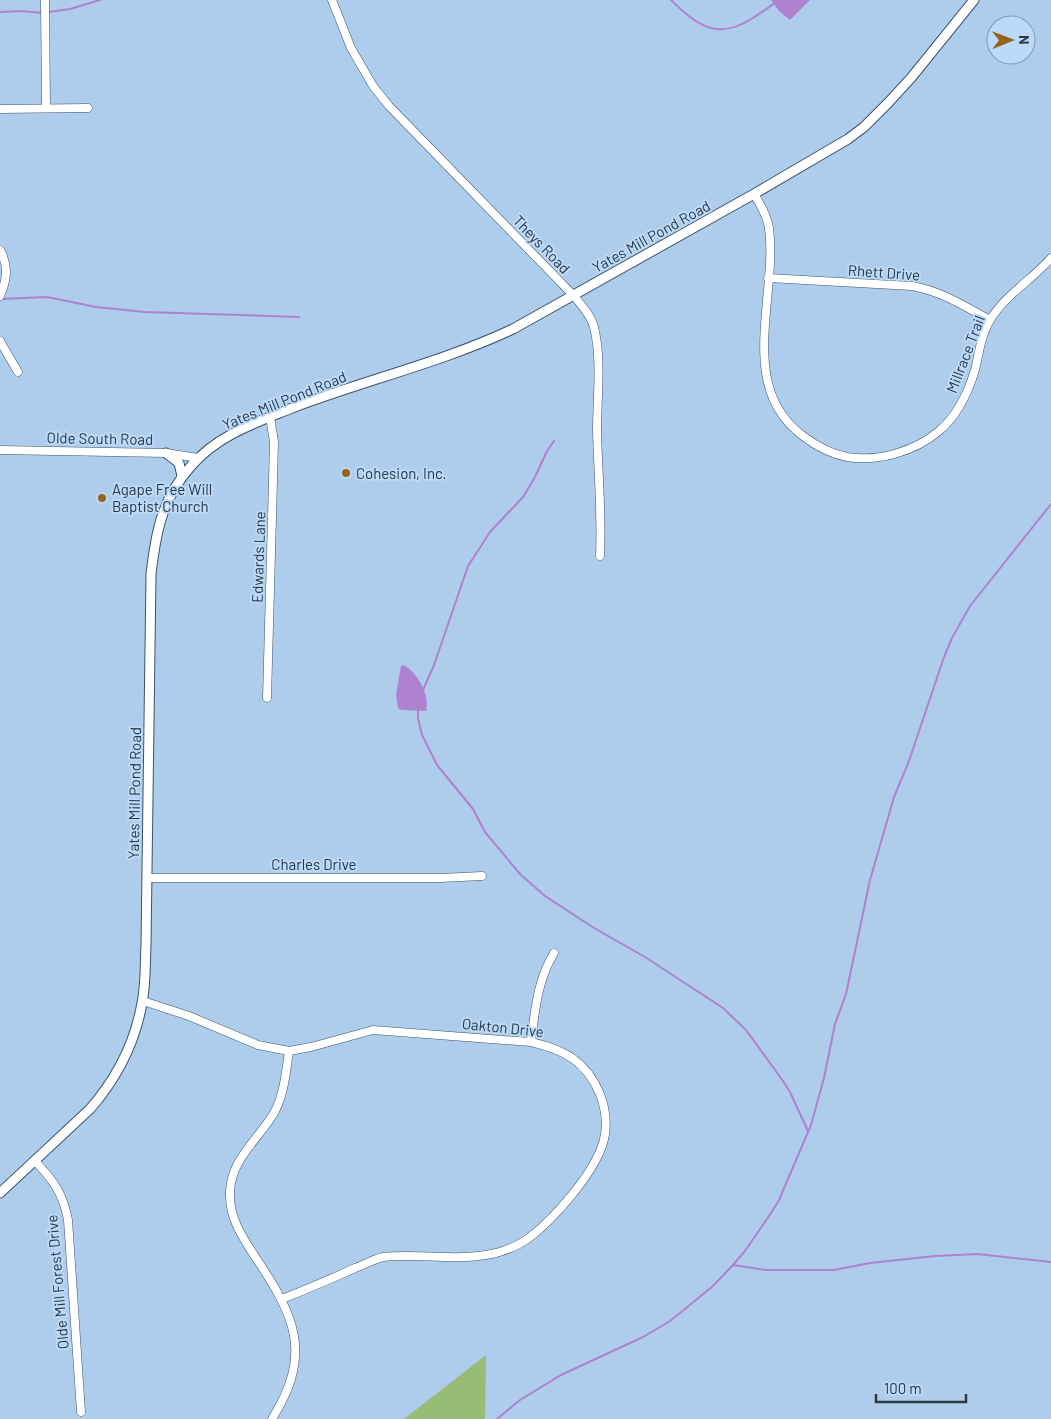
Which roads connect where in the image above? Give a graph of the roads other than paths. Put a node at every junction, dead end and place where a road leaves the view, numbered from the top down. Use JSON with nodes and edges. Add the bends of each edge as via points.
{"nodes":[{"id":1,"x":45,"y":0,"type":"edge"},
{"id":2,"x":332,"y":0,"type":"edge"},
{"id":3,"x":974,"y":0,"type":"edge"},
{"id":4,"x":46,"y":108,"type":"junction"},
{"id":5,"x":88,"y":108,"type":"dead end"},
{"id":6,"x":0,"y":109,"type":"edge"},
{"id":7,"x":754,"y":194,"type":"junction"},
{"id":8,"x":0,"y":250,"type":"edge"},
{"id":9,"x":1051,"y":258,"type":"edge"},
{"id":10,"x":768,"y":278,"type":"junction"},
{"id":11,"x":0,"y":296,"type":"edge"},
{"id":12,"x":574,"y":296,"type":"junction"},
{"id":13,"x":990,"y":320,"type":"junction"},
{"id":14,"x":0,"y":341,"type":"edge"},
{"id":15,"x":18,"y":372,"type":"dead end"},
{"id":16,"x":270,"y":417,"type":"junction"},
{"id":17,"x":0,"y":450,"type":"edge"},
{"id":18,"x":166,"y":453,"type":"junction"},
{"id":19,"x":198,"y":458,"type":"junction"},
{"id":20,"x":182,"y":476,"type":"junction"},
{"id":21,"x":600,"y":556,"type":"dead end"},
{"id":22,"x":267,"y":698,"type":"dead end"},
{"id":23,"x":482,"y":876,"type":"dead end"},
{"id":24,"x":147,"y":878,"type":"junction"},
{"id":25,"x":554,"y":953,"type":"dead end"},
{"id":26,"x":142,"y":1001,"type":"junction"},
{"id":27,"x":532,"y":1042,"type":"junction"},
{"id":28,"x":289,"y":1051,"type":"junction"},
{"id":29,"x":35,"y":1161,"type":"junction"},
{"id":30,"x":0,"y":1193,"type":"edge"},
{"id":31,"x":282,"y":1299,"type":"junction"},
{"id":32,"x":81,"y":1412,"type":"dead end"},
{"id":33,"x":272,"y":1419,"type":"edge"}],
"edges":[{"from":1,"to":4,"type":"street"},
{"from":2,"to":12,"type":"street","name":"Theys Road","via":[[350,48],[389,106]]},
{"from":3,"to":7,"type":"street","name":"Yates Mill Pond Road","via":[[911,78],[864,127]]},
{"from":4,"to":5,"type":"street"},
{"from":4,"to":6,"type":"street"},
{"from":7,"to":10,"type":"street","name":"Millrace Trail","via":[[769,228]]},
{"from":7,"to":12,"type":"street","name":"Yates Mill Pond Road"},
{"from":8,"to":11,"type":"street","via":[[7,274]]},
{"from":9,"to":13,"type":"street","name":"Millrace Trail","via":[[1005,300]]},
{"from":10,"to":13,"type":"street","name":"Rhett Drive","via":[[926,288]]},
{"from":10,"to":13,"type":"street","name":"Millrace Trail","via":[[764,352],[770,391],[784,417],[797,432],[842,456],[871,458],[890,455],[916,446],[939,431],[967,393]]},
{"from":12,"to":16,"type":"street","name":"Yates Mill Pond Road","via":[[472,347]]},
{"from":12,"to":21,"type":"street","name":"Theys Road","via":[[589,314],[598,346]]},
{"from":14,"to":15,"type":"street"},
{"from":16,"to":19,"type":"street","name":"Yates Mill Pond Road","via":[[224,437]]},
{"from":16,"to":22,"type":"street","name":"Edwards Lane","via":[[273,480]]},
{"from":17,"to":18,"type":"street","name":"Olde South Road"},
{"from":18,"to":19,"type":"street","name":"Olde South Road"},
{"from":18,"to":20,"type":"street","via":[[179,463]]},
{"from":19,"to":20,"type":"street","name":"Yates Mill Pond Road"},
{"from":20,"to":24,"type":"street","name":"Yates Mill Pond Road","via":[[159,522],[151,574]]},
{"from":23,"to":24,"type":"street","name":"Charles Drive"},
{"from":24,"to":26,"type":"street","name":"Yates Mill Pond Road"},
{"from":25,"to":27,"type":"street","via":[[539,986]]},
{"from":26,"to":28,"type":"street","name":"Oakton Drive","via":[[190,1016],[258,1045]]},
{"from":26,"to":29,"type":"street","name":"Yates Mill Pond Road","via":[[128,1052],[112,1082],[90,1109]]},
{"from":27,"to":28,"type":"street","name":"Oakton Drive","via":[[373,1030]]},
{"from":27,"to":31,"type":"street","name":"Oakton Drive","via":[[551,1047],[578,1061],[594,1082],[605,1114],[603,1145],[595,1162],[552,1218],[529,1238],[499,1252],[466,1258],[382,1258]]},
{"from":28,"to":31,"type":"street","via":[[279,1103],[236,1166],[230,1193],[232,1216],[240,1233]]},
{"from":29,"to":30,"type":"street","name":"Yates Mill Pond Road"},
{"from":29,"to":32,"type":"street","name":"Olde Mill Forest Drive","via":[[57,1187],[68,1220]]},
{"from":31,"to":33,"type":"street","via":[[294,1332],[294,1358],[287,1393]]}]}
